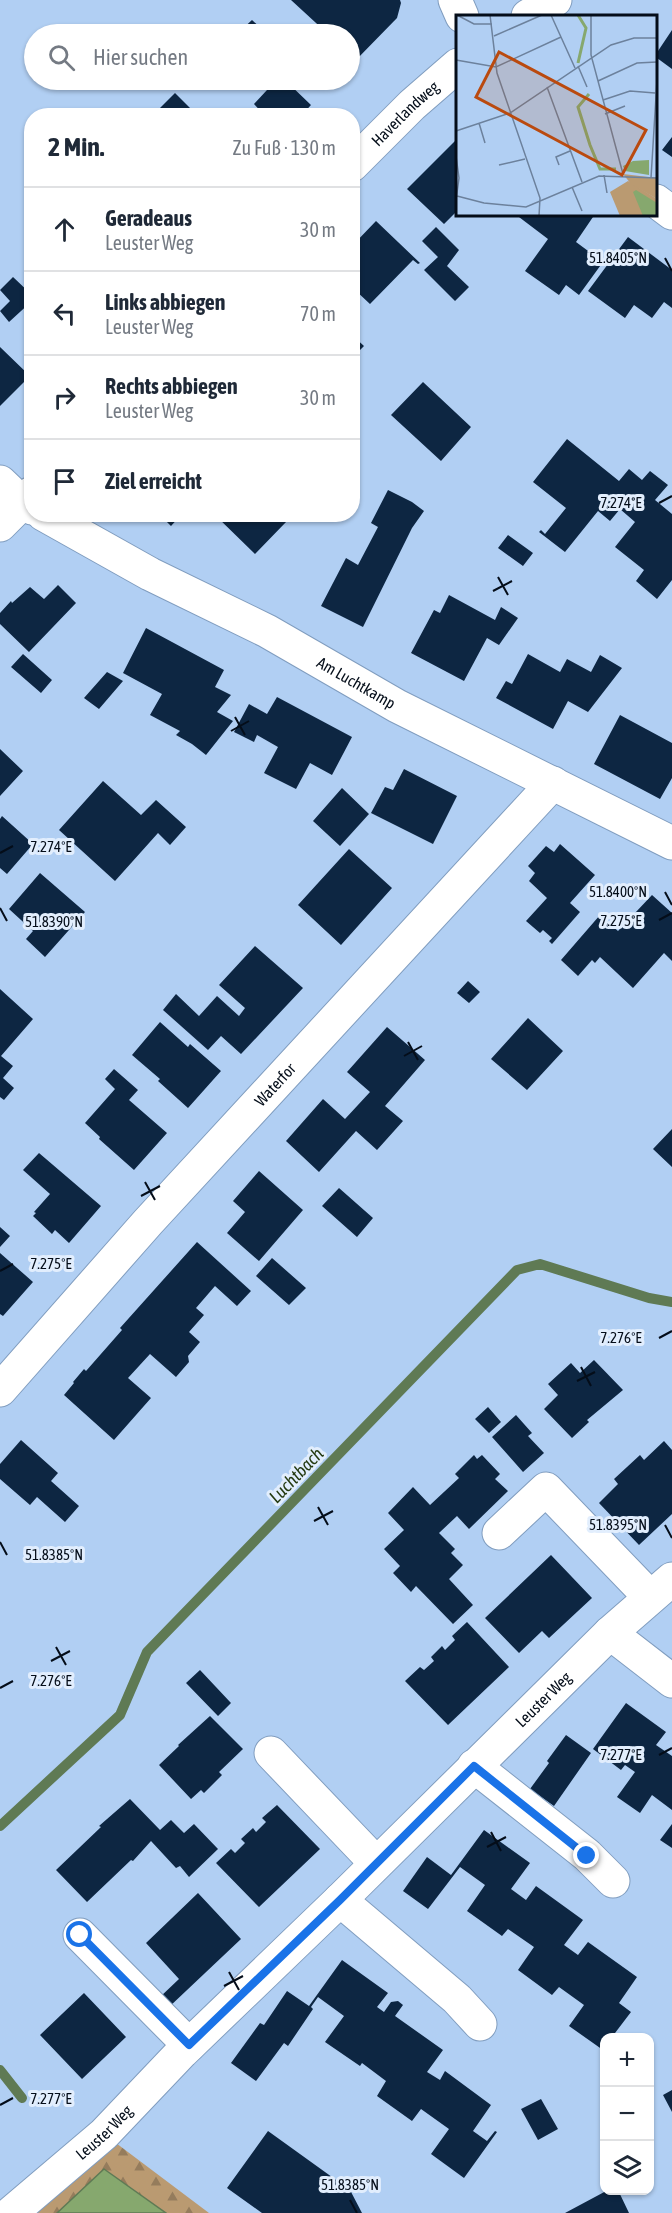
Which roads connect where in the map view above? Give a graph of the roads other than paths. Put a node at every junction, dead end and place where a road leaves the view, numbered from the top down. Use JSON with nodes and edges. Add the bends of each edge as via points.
{"nodes":[{"id":1,"x":454,"y":0,"type":"edge"},
{"id":2,"x":555,"y":0,"type":"edge"},
{"id":3,"x":462,"y":15,"type":"edge"},
{"id":4,"x":530,"y":15,"type":"edge"},
{"id":5,"x":456,"y":68,"type":"edge"},
{"id":6,"x":360,"y":157,"type":"edge"},
{"id":7,"x":657,"y":202,"type":"edge"},
{"id":8,"x":672,"y":213,"type":"edge"},
{"id":9,"x":54,"y":522,"type":"edge"},
{"id":10,"x":553,"y":783,"type":"junction"},
{"id":11,"x":672,"y":843,"type":"edge"},
{"id":12,"x":0,"y":1390,"type":"edge"},
{"id":13,"x":499,"y":1533,"type":"dead end"},
{"id":14,"x":661,"y":1588,"type":"edge"},
{"id":15,"x":610,"y":1633,"type":"junction"},
{"id":16,"x":672,"y":1681,"type":"edge"},
{"id":17,"x":271,"y":1753,"type":"dead end"},
{"id":18,"x":474,"y":1766,"type":"junction"},
{"id":19,"x":376,"y":1863,"type":"junction"},
{"id":20,"x":614,"y":1881,"type":"dead end"},
{"id":21,"x":340,"y":1900,"type":"junction"},
{"id":22,"x":80,"y":1935,"type":"dead end"},
{"id":23,"x":480,"y":2024,"type":"dead end"},
{"id":24,"x":189,"y":2045,"type":"junction"},
{"id":25,"x":0,"y":2199,"type":"edge"},
{"id":26,"x":6,"y":2213,"type":"edge"},
{"id":27,"x":11,"y":2213,"type":"edge"}],
"edges":[{"from":1,"to":3,"type":"street"},
{"from":2,"to":4,"type":"street"},
{"from":5,"to":6,"type":"street","name":"Haverlandweg"},
{"from":7,"to":8,"type":"street"},
{"from":9,"to":10,"type":"street","name":"Am Luchtkamp","via":[[267,631],[397,706]]},
{"from":10,"to":11,"type":"street","name":"Am Luchtkamp"},
{"from":10,"to":12,"type":"street","name":"Waterfor","via":[[148,1222]]},
{"from":13,"to":14,"type":"street","name":"Leuster Weg","via":[[546,1489]]},
{"from":14,"to":15,"type":"street","name":"Leuster Weg"},
{"from":15,"to":16,"type":"street"},
{"from":15,"to":18,"type":"street","name":"Leuster Weg"},
{"from":17,"to":19,"type":"street"},
{"from":18,"to":19,"type":"street","name":"Leuster Weg"},
{"from":18,"to":20,"type":"street"},
{"from":19,"to":21,"type":"street","name":"Leuster Weg"},
{"from":21,"to":23,"type":"street","via":[[457,1999]]},
{"from":21,"to":24,"type":"street","name":"Leuster Weg"},
{"from":22,"to":24,"type":"street"},
{"from":24,"to":27,"type":"street","name":"Leuster Weg","via":[[104,2134]]},
{"from":25,"to":26,"type":"street"}]}
